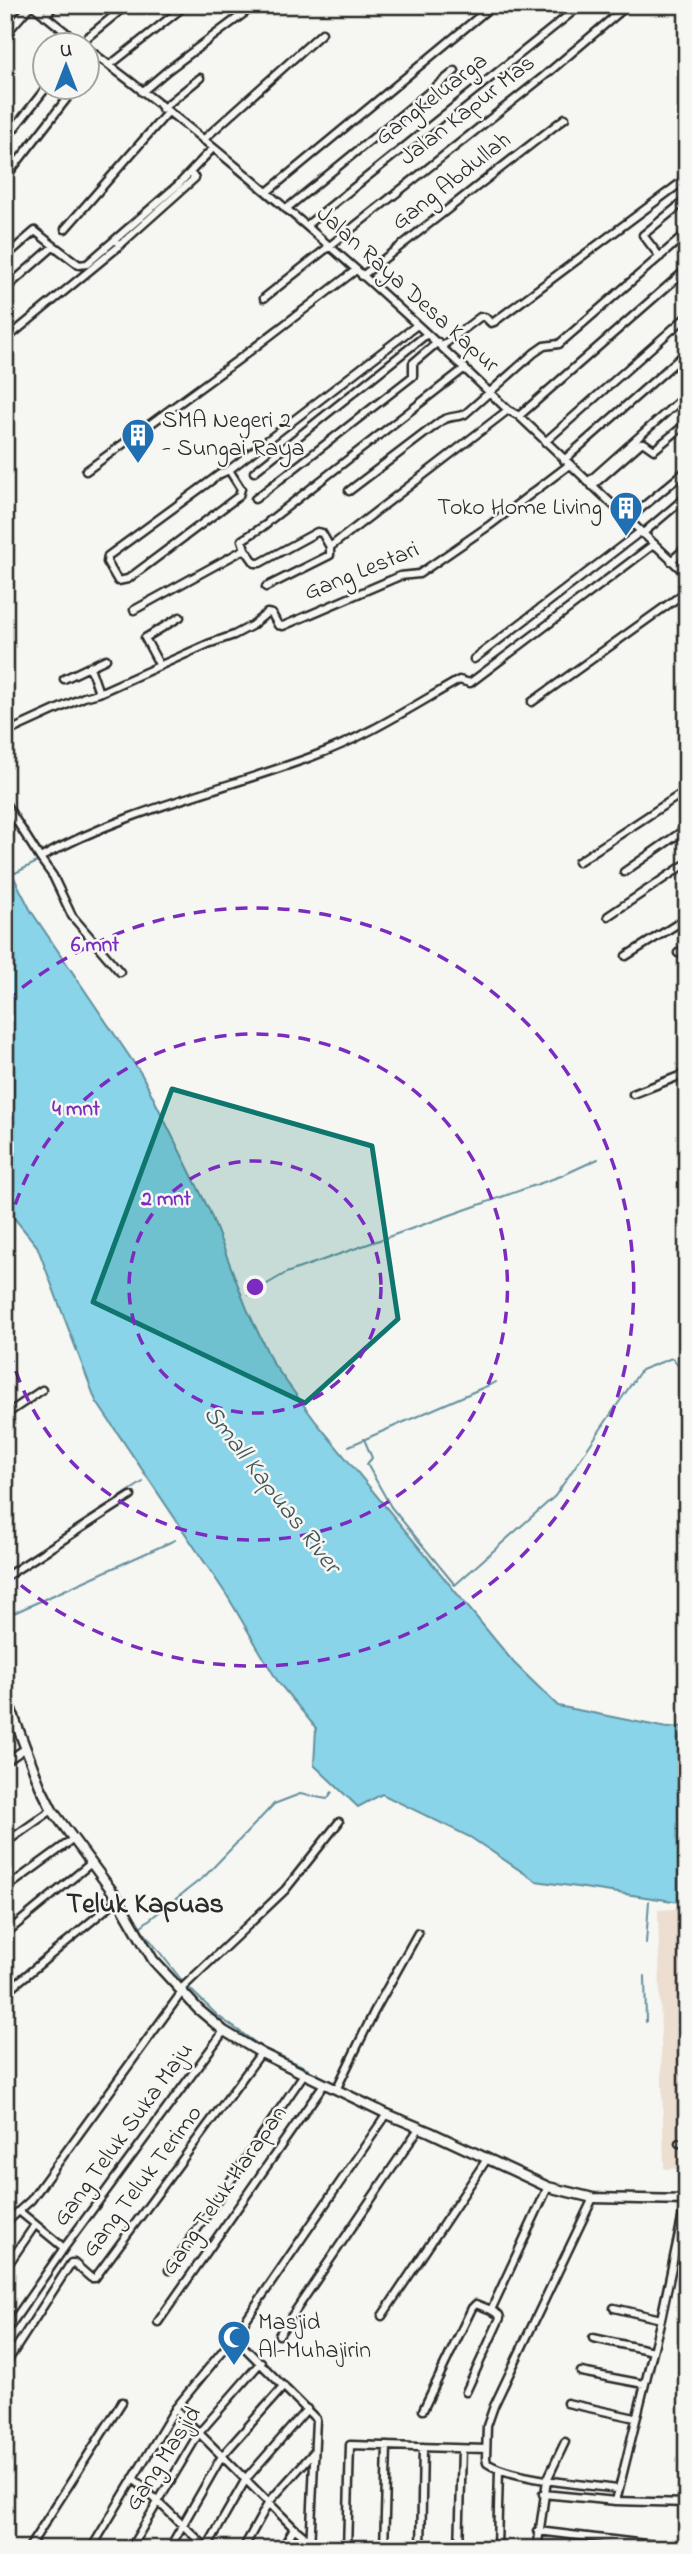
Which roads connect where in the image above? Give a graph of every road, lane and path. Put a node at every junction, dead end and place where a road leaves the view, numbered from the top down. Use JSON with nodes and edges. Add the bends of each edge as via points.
{"nodes":[{"id":1,"x":31,"y":5,"type":"edge"},
{"id":2,"x":55,"y":5,"type":"edge"},
{"id":3,"x":127,"y":5,"type":"edge"},
{"id":4,"x":186,"y":5,"type":"edge"},
{"id":5,"x":255,"y":5,"type":"edge"},
{"id":6,"x":493,"y":5,"type":"edge"},
{"id":7,"x":581,"y":5,"type":"edge"},
{"id":8,"x":628,"y":5,"type":"edge"},
{"id":9,"x":42,"y":9,"type":"edge"},
{"id":10,"x":66,"y":32,"type":"edge"},
{"id":11,"x":95,"y":32,"type":"edge"},
{"id":12,"x":322,"y":33,"type":"dead end"},
{"id":13,"x":5,"y":35,"type":"edge"},
{"id":14,"x":102,"y":60,"type":"edge"},
{"id":15,"x":110,"y":65,"type":"junction"},
{"id":16,"x":455,"y":71,"type":"dead end"},
{"id":17,"x":200,"y":78,"type":"dead end"},
{"id":18,"x":142,"y":92,"type":"junction"},
{"id":19,"x":35,"y":102,"type":"edge"},
{"id":20,"x":64,"y":102,"type":"edge"},
{"id":21,"x":165,"y":111,"type":"junction"},
{"id":22,"x":565,"y":118,"type":"dead end"},
{"id":23,"x":5,"y":140,"type":"edge"},
{"id":24,"x":203,"y":140,"type":"junction"},
{"id":25,"x":213,"y":148,"type":"junction"},
{"id":26,"x":687,"y":177,"type":"edge"},
{"id":27,"x":5,"y":178,"type":"edge"},
{"id":28,"x":267,"y":192,"type":"junction"},
{"id":29,"x":687,"y":199,"type":"edge"},
{"id":30,"x":286,"y":209,"type":"junction"},
{"id":31,"x":307,"y":225,"type":"junction"},
{"id":32,"x":65,"y":229,"type":"dead end"},
{"id":33,"x":687,"y":233,"type":"edge"},
{"id":34,"x":118,"y":243,"type":"junction"},
{"id":35,"x":54,"y":246,"type":"junction"},
{"id":36,"x":330,"y":246,"type":"junction"},
{"id":37,"x":5,"y":257,"type":"edge"},
{"id":38,"x":660,"y":257,"type":"junction"},
{"id":39,"x":687,"y":269,"type":"edge"},
{"id":40,"x":356,"y":270,"type":"junction"},
{"id":41,"x":362,"y":276,"type":"junction"},
{"id":42,"x":5,"y":289,"type":"edge"},
{"id":43,"x":264,"y":298,"type":"dead end"},
{"id":44,"x":685,"y":318,"type":"edge"},
{"id":45,"x":417,"y":325,"type":"junction"},
{"id":46,"x":427,"y":334,"type":"junction"},
{"id":47,"x":5,"y":340,"type":"edge"},
{"id":48,"x":440,"y":344,"type":"junction"},
{"id":49,"x":687,"y":352,"type":"edge"},
{"id":50,"x":465,"y":368,"type":"junction"},
{"id":51,"x":490,"y":392,"type":"junction"},
{"id":52,"x":687,"y":394,"type":"edge"},
{"id":53,"x":508,"y":410,"type":"junction"},
{"id":54,"x":519,"y":416,"type":"junction"},
{"id":55,"x":687,"y":423,"type":"edge"},
{"id":56,"x":545,"y":442,"type":"junction"},
{"id":57,"x":567,"y":463,"type":"junction"},
{"id":58,"x":229,"y":470,"type":"junction"},
{"id":59,"x":687,"y":470,"type":"edge"},
{"id":60,"x":86,"y":471,"type":"dead end"},
{"id":61,"x":254,"y":472,"type":"dead end"},
{"id":62,"x":590,"y":484,"type":"junction"},
{"id":63,"x":349,"y":491,"type":"dead end"},
{"id":64,"x":687,"y":496,"type":"edge"},
{"id":65,"x":255,"y":499,"type":"dead end"},
{"id":66,"x":627,"y":520,"type":"junction"},
{"id":67,"x":641,"y":533,"type":"junction"},
{"id":68,"x":653,"y":545,"type":"junction"},
{"id":69,"x":330,"y":547,"type":"junction"},
{"id":70,"x":687,"y":547,"type":"edge"},
{"id":71,"x":245,"y":549,"type":"junction"},
{"id":72,"x":671,"y":561,"type":"junction"},
{"id":73,"x":687,"y":575,"type":"edge"},
{"id":74,"x":267,"y":587,"type":"dead end"},
{"id":75,"x":687,"y":591,"type":"edge"},
{"id":76,"x":134,"y":610,"type":"dead end"},
{"id":77,"x":180,"y":617,"type":"dead end"},
{"id":78,"x":106,"y":659,"type":"dead end"},
{"id":79,"x":474,"y":659,"type":"dead end"},
{"id":80,"x":160,"y":666,"type":"junction"},
{"id":81,"x":90,"y":667,"type":"junction"},
{"id":82,"x":64,"y":679,"type":"dead end"},
{"id":83,"x":99,"y":693,"type":"junction"},
{"id":84,"x":532,"y":702,"type":"dead end"},
{"id":85,"x":5,"y":733,"type":"edge"},
{"id":86,"x":687,"y":790,"type":"edge"},
{"id":87,"x":5,"y":803,"type":"edge"},
{"id":88,"x":687,"y":828,"type":"edge"},
{"id":89,"x":40,"y":858,"type":"junction"},
{"id":90,"x":578,"y":862,"type":"dead end"},
{"id":91,"x":687,"y":863,"type":"edge"},
{"id":92,"x":624,"y":872,"type":"dead end"},
{"id":93,"x":608,"y":916,"type":"dead end"},
{"id":94,"x":687,"y":918,"type":"edge"},
{"id":95,"x":687,"y":947,"type":"edge"},
{"id":96,"x":678,"y":953,"type":"dead end"},
{"id":97,"x":625,"y":956,"type":"dead end"},
{"id":98,"x":120,"y":972,"type":"dead end"},
{"id":99,"x":687,"y":1073,"type":"edge"},
{"id":100,"x":633,"y":1094,"type":"dead end"},
{"id":101,"x":41,"y":1390,"type":"dead end"},
{"id":102,"x":5,"y":1415,"type":"edge"},
{"id":103,"x":131,"y":1496,"type":"dead end"},
{"id":104,"x":5,"y":1577,"type":"edge"},
{"id":105,"x":5,"y":1694,"type":"edge"},
{"id":106,"x":15,"y":1716,"type":"junction"},
{"id":107,"x":5,"y":1722,"type":"edge"},
{"id":108,"x":26,"y":1748,"type":"junction"},
{"id":109,"x":5,"y":1762,"type":"edge"},
{"id":110,"x":52,"y":1810,"type":"junction"},
{"id":111,"x":338,"y":1822,"type":"dead end"},
{"id":112,"x":72,"y":1840,"type":"junction"},
{"id":113,"x":5,"y":1843,"type":"edge"},
{"id":114,"x":90,"y":1864,"type":"junction"},
{"id":115,"x":5,"y":1889,"type":"edge"},
{"id":116,"x":118,"y":1899,"type":"junction"},
{"id":117,"x":418,"y":1933,"type":"dead end"},
{"id":118,"x":5,"y":1934,"type":"edge"},
{"id":119,"x":181,"y":1991,"type":"junction"},
{"id":120,"x":5,"y":1993,"type":"edge"},
{"id":121,"x":224,"y":2031,"type":"junction"},
{"id":122,"x":261,"y":2053,"type":"junction"},
{"id":123,"x":303,"y":2074,"type":"junction"},
{"id":124,"x":324,"y":2084,"type":"junction"},
{"id":125,"x":336,"y":2090,"type":"junction"},
{"id":126,"x":387,"y":2114,"type":"junction"},
{"id":127,"x":420,"y":2127,"type":"junction"},
{"id":128,"x":487,"y":2159,"type":"junction"},
{"id":129,"x":548,"y":2187,"type":"junction"},
{"id":130,"x":593,"y":2198,"type":"junction"},
{"id":131,"x":686,"y":2200,"type":"edge"},
{"id":132,"x":19,"y":2211,"type":"junction"},
{"id":133,"x":5,"y":2219,"type":"edge"},
{"id":134,"x":35,"y":2225,"type":"junction"},
{"id":135,"x":64,"y":2248,"type":"junction"},
{"id":136,"x":5,"y":2269,"type":"edge"},
{"id":137,"x":169,"y":2270,"type":"dead end"},
{"id":138,"x":614,"y":2308,"type":"dead end"},
{"id":139,"x":491,"y":2310,"type":"junction"},
{"id":140,"x":382,"y":2316,"type":"dead end"},
{"id":141,"x":660,"y":2319,"type":"junction"},
{"id":142,"x":158,"y":2322,"type":"dead end"},
{"id":143,"x":5,"y":2333,"type":"edge"},
{"id":144,"x":279,"y":2335,"type":"dead end"},
{"id":145,"x":234,"y":2337,"type":"junction"},
{"id":146,"x":593,"y":2338,"type":"dead end"},
{"id":147,"x":653,"y":2350,"type":"junction"},
{"id":148,"x":261,"y":2362,"type":"junction"},
{"id":149,"x":5,"y":2365,"type":"edge"},
{"id":150,"x":581,"y":2372,"type":"dead end"},
{"id":151,"x":644,"y":2384,"type":"junction"},
{"id":152,"x":284,"y":2386,"type":"junction"},
{"id":153,"x":466,"y":2392,"type":"dead end"},
{"id":154,"x":122,"y":2402,"type":"dead end"},
{"id":155,"x":567,"y":2403,"type":"dead end"},
{"id":156,"x":175,"y":2409,"type":"junction"},
{"id":157,"x":307,"y":2409,"type":"junction"},
{"id":158,"x":423,"y":2410,"type":"dead end"},
{"id":159,"x":635,"y":2418,"type":"junction"},
{"id":160,"x":199,"y":2433,"type":"junction"},
{"id":161,"x":565,"y":2442,"type":"dead end"},
{"id":162,"x":387,"y":2446,"type":"junction"},
{"id":163,"x":424,"y":2447,"type":"junction"},
{"id":164,"x":462,"y":2449,"type":"junction"},
{"id":165,"x":486,"y":2449,"type":"junction"},
{"id":166,"x":314,"y":2452,"type":"junction"},
{"id":167,"x":222,"y":2456,"type":"junction"},
{"id":168,"x":499,"y":2469,"type":"junction"},
{"id":169,"x":133,"y":2478,"type":"junction"},
{"id":170,"x":246,"y":2479,"type":"junction"},
{"id":171,"x":547,"y":2480,"type":"junction"},
{"id":172,"x":618,"y":2489,"type":"junction"},
{"id":173,"x":543,"y":2494,"type":"junction"},
{"id":174,"x":158,"y":2500,"type":"junction"},
{"id":175,"x":615,"y":2501,"type":"junction"},
{"id":176,"x":269,"y":2502,"type":"junction"},
{"id":177,"x":687,"y":2502,"type":"edge"},
{"id":178,"x":183,"y":2525,"type":"junction"},
{"id":179,"x":294,"y":2528,"type":"junction"},
{"id":180,"x":538,"y":2531,"type":"junction"},
{"id":181,"x":310,"y":2545,"type":"edge"},
{"id":182,"x":93,"y":2548,"type":"edge"},
{"id":183,"x":207,"y":2548,"type":"edge"},
{"id":184,"x":28,"y":2549,"type":"edge"},
{"id":185,"x":130,"y":2549,"type":"edge"},
{"id":186,"x":169,"y":2549,"type":"edge"},
{"id":187,"x":243,"y":2549,"type":"edge"},
{"id":188,"x":282,"y":2549,"type":"edge"},
{"id":189,"x":346,"y":2549,"type":"edge"},
{"id":190,"x":384,"y":2549,"type":"edge"},
{"id":191,"x":421,"y":2549,"type":"edge"},
{"id":192,"x":459,"y":2549,"type":"edge"},
{"id":193,"x":496,"y":2549,"type":"edge"},
{"id":194,"x":537,"y":2549,"type":"edge"},
{"id":195,"x":687,"y":2549,"type":"edge"}],
"edges":[{"from":1,"to":9,"type":"street"},
{"from":1,"to":13,"type":"street"},
{"from":2,"to":9,"type":"street"},
{"from":3,"to":11,"type":"street"},
{"from":4,"to":15,"type":"street"},
{"from":5,"to":18,"type":"street"},
{"from":6,"to":28,"type":"street"},
{"from":7,"to":31,"type":"street","name":"GangKeluarga"},
{"from":8,"to":36,"type":"street","name":"Jalan Kapur Mas"},
{"from":9,"to":10,"type":"street"},
{"from":12,"to":24,"type":"street"},
{"from":14,"to":15,"type":"street","name":"Jalan Raya Desa Kapur"},
{"from":15,"to":18,"type":"street","name":"Jalan Raya Desa Kapur"},
{"from":16,"to":30,"type":"street"},
{"from":17,"to":21,"type":"street"},
{"from":18,"to":21,"type":"street","name":"Jalan Raya Desa Kapur"},
{"from":19,"to":23,"type":"street"},
{"from":20,"to":27,"type":"street"},
{"from":21,"to":24,"type":"street","name":"Jalan Raya Desa Kapur"},
{"from":21,"to":32,"type":"street"},
{"from":22,"to":41,"type":"street","name":"Gang Abdullah"},
{"from":24,"to":25,"type":"street","name":"Jalan Raya Desa Kapur"},
{"from":25,"to":28,"type":"street","name":"Jalan Raya Desa Kapur"},
{"from":25,"to":34,"type":"street","via":[[192,175]]},
{"from":26,"to":48,"type":"street","via":[[494,322],[480,317]]},
{"from":28,"to":30,"type":"street","name":"Jalan Raya Desa Kapur"},
{"from":29,"to":38,"type":"street","via":[[643,235]]},
{"from":30,"to":31,"type":"street","name":"Jalan Raya Desa Kapur"},
{"from":31,"to":36,"type":"street","name":"Jalan Raya Desa Kapur"},
{"from":33,"to":38,"type":"street"},
{"from":34,"to":35,"type":"street","via":[[84,265]]},
{"from":34,"to":47,"type":"street"},
{"from":35,"to":37,"type":"street","via":[[35,232]]},
{"from":35,"to":42,"type":"street"},
{"from":36,"to":40,"type":"street","name":"Jalan Raya Desa Kapur"},
{"from":36,"to":43,"type":"street","name":"Jalan Kapur Mas"},
{"from":38,"to":51,"type":"street","via":[[559,344],[544,346]]},
{"from":39,"to":54,"type":"street"},
{"from":40,"to":41,"type":"street","name":"Jalan Raya Desa Kapur"},
{"from":40,"to":60,"type":"street"},
{"from":41,"to":45,"type":"street","name":"Jalan Raya Desa Kapur"},
{"from":44,"to":56,"type":"street"},
{"from":45,"to":46,"type":"street","name":"Jalan Raya Desa Kapur"},
{"from":45,"to":58,"type":"street"},
{"from":46,"to":48,"type":"street","name":"Jalan Raya Desa Kapur"},
{"from":46,"to":61,"type":"street"},
{"from":48,"to":50,"type":"street","name":"Jalan Raya Desa Kapur"},
{"from":48,"to":65,"type":"street","via":[[413,363],[413,376]]},
{"from":49,"to":57,"type":"street"},
{"from":50,"to":51,"type":"street","name":"Jalan Raya Desa Kapur"},
{"from":50,"to":71,"type":"street","via":[[243,538]]},
{"from":51,"to":53,"type":"street","name":"Jalan Raya Desa Kapur"},
{"from":51,"to":63,"type":"street","via":[[463,415],[441,421]]},
{"from":52,"to":62,"type":"street"},
{"from":53,"to":54,"type":"street","name":"Jalan Raya Desa Kapur"},
{"from":53,"to":69,"type":"street"},
{"from":54,"to":56,"type":"street","name":"Jalan Raya Desa Kapur"},
{"from":55,"to":62,"type":"street","via":[[654,450],[641,443]]},
{"from":56,"to":57,"type":"street","name":"Jalan Raya Desa Kapur"},
{"from":57,"to":62,"type":"street","name":"Jalan Raya Desa Kapur"},
{"from":57,"to":80,"type":"street","name":"Gang Lestari","via":[[490,526],[419,574],[400,576],[283,626],[268,613],[243,631]]},
{"from":58,"to":58,"type":"street","via":[[241,489],[239,496],[128,579],[116,579],[108,556]]},
{"from":59,"to":66,"type":"street"},
{"from":62,"to":66,"type":"street","name":"Jalan Raya Desa Kapur"},
{"from":64,"to":67,"type":"street"},
{"from":66,"to":67,"type":"street","name":"Jalan Raya Desa Kapur"},
{"from":67,"to":68,"type":"street","name":"Jalan Raya Desa Kapur"},
{"from":67,"to":79,"type":"street"},
{"from":68,"to":72,"type":"street","name":"Jalan Raya Desa Kapur"},
{"from":68,"to":89,"type":"street","via":[[470,683],[458,680],[335,748],[162,806]]},
{"from":69,"to":71,"type":"street","via":[[320,531],[260,563],[254,563]]},
{"from":69,"to":74,"type":"street","via":[[330,555]]},
{"from":70,"to":72,"type":"street"},
{"from":71,"to":76,"type":"street"},
{"from":72,"to":73,"type":"street","name":"Jalan Raya Desa Kapur"},
{"from":75,"to":84,"type":"street"},
{"from":77,"to":80,"type":"street","via":[[145,638]]},
{"from":78,"to":81,"type":"street"},
{"from":80,"to":83,"type":"street","name":"Gang Lestari"},
{"from":81,"to":82,"type":"street"},
{"from":81,"to":83,"type":"street"},
{"from":83,"to":85,"type":"street","name":"Gang Lestari"},
{"from":86,"to":90,"type":"street"},
{"from":87,"to":89,"type":"street"},
{"from":88,"to":92,"type":"street"},
{"from":89,"to":98,"type":"street","via":[[72,916]]},
{"from":91,"to":93,"type":"street"},
{"from":94,"to":97,"type":"street"},
{"from":95,"to":96,"type":"street"},
{"from":99,"to":100,"type":"street"},
{"from":101,"to":102,"type":"street"},
{"from":103,"to":104,"type":"street"},
{"from":105,"to":106,"type":"main road"},
{"from":106,"to":107,"type":"street"},
{"from":106,"to":108,"type":"main road"},
{"from":108,"to":109,"type":"street"},
{"from":108,"to":110,"type":"main road"},
{"from":110,"to":112,"type":"main road"},
{"from":110,"to":113,"type":"street"},
{"from":111,"to":119,"type":"street","via":[[285,1890]]},
{"from":112,"to":114,"type":"main road"},
{"from":112,"to":115,"type":"street"},
{"from":114,"to":116,"type":"main road"},
{"from":114,"to":118,"type":"street"},
{"from":116,"to":119,"type":"main road","via":[[153,1960]]},
{"from":116,"to":120,"type":"street"},
{"from":117,"to":125,"type":"street"},
{"from":119,"to":121,"type":"main road"},
{"from":119,"to":132,"type":"street","via":[[59,2164]]},
{"from":121,"to":122,"type":"main road"},
{"from":121,"to":135,"type":"street","name":"Gang Teluk Suka Maju"},
{"from":122,"to":123,"type":"main road"},
{"from":122,"to":149,"type":"street","name":"Gang Teluk Terimo","via":[[95,2278],[71,2263]]},
{"from":123,"to":124,"type":"main road"},
{"from":123,"to":137,"type":"street"},
{"from":124,"to":125,"type":"main road"},
{"from":124,"to":142,"type":"street","name":"Gang Teluk Harapan"},
{"from":125,"to":126,"type":"main road"},
{"from":126,"to":127,"type":"main road"},
{"from":126,"to":145,"type":"street"},
{"from":127,"to":128,"type":"main road"},
{"from":127,"to":144,"type":"street"},
{"from":128,"to":129,"type":"main road"},
{"from":128,"to":140,"type":"street"},
{"from":129,"to":130,"type":"main road"},
{"from":129,"to":139,"type":"street"},
{"from":130,"to":131,"type":"main road"},
{"from":130,"to":165,"type":"street","via":[[494,2406]]},
{"from":131,"to":141,"type":"street"},
{"from":132,"to":133,"type":"street"},
{"from":132,"to":134,"type":"street","name":"Gang Teluk Suka Maju"},
{"from":134,"to":135,"type":"street","name":"Gang Teluk Suka Maju"},
{"from":134,"to":136,"type":"street"},
{"from":135,"to":143,"type":"street"},
{"from":138,"to":141,"type":"street"},
{"from":139,"to":153,"type":"street","via":[[500,2318]]},
{"from":139,"to":158,"type":"street","via":[[476,2304],[472,2308]]},
{"from":141,"to":147,"type":"street"},
{"from":145,"to":148,"type":"street"},
{"from":145,"to":156,"type":"street"},
{"from":146,"to":147,"type":"street"},
{"from":147,"to":151,"type":"street"},
{"from":148,"to":152,"type":"street"},
{"from":148,"to":160,"type":"street","name":"Gang Masjid"},
{"from":150,"to":151,"type":"street"},
{"from":151,"to":159,"type":"street"},
{"from":152,"to":157,"type":"street"},
{"from":152,"to":167,"type":"street"},
{"from":154,"to":184,"type":"street"},
{"from":155,"to":159,"type":"street"},
{"from":156,"to":160,"type":"street"},
{"from":156,"to":169,"type":"street"},
{"from":157,"to":166,"type":"street","via":[[316,2419]]},
{"from":157,"to":170,"type":"street"},
{"from":159,"to":172,"type":"street"},
{"from":160,"to":167,"type":"street"},
{"from":160,"to":174,"type":"street","name":"Gang Masjid"},
{"from":161,"to":171,"type":"street"},
{"from":162,"to":163,"type":"street"},
{"from":162,"to":189,"type":"street","via":[[349,2447]]},
{"from":162,"to":190,"type":"street"},
{"from":163,"to":164,"type":"street"},
{"from":163,"to":191,"type":"street"},
{"from":164,"to":165,"type":"street"},
{"from":164,"to":192,"type":"street"},
{"from":165,"to":168,"type":"street","via":[[487,2463]]},
{"from":166,"to":176,"type":"street"},
{"from":166,"to":181,"type":"street"},
{"from":167,"to":170,"type":"street"},
{"from":167,"to":178,"type":"street"},
{"from":168,"to":171,"type":"street"},
{"from":168,"to":193,"type":"street"},
{"from":169,"to":174,"type":"street"},
{"from":169,"to":182,"type":"street"},
{"from":170,"to":176,"type":"street"},
{"from":170,"to":183,"type":"street"},
{"from":171,"to":172,"type":"street"},
{"from":171,"to":173,"type":"street"},
{"from":172,"to":175,"type":"street"},
{"from":173,"to":175,"type":"street"},
{"from":173,"to":180,"type":"street"},
{"from":174,"to":178,"type":"street"},
{"from":174,"to":185,"type":"street","name":"Gang Masjid"},
{"from":175,"to":177,"type":"street"},
{"from":176,"to":179,"type":"street"},
{"from":176,"to":187,"type":"street"},
{"from":178,"to":183,"type":"street"},
{"from":178,"to":186,"type":"street"},
{"from":179,"to":181,"type":"street"},
{"from":179,"to":188,"type":"street"},
{"from":180,"to":194,"type":"street"},
{"from":180,"to":195,"type":"street"}]}
